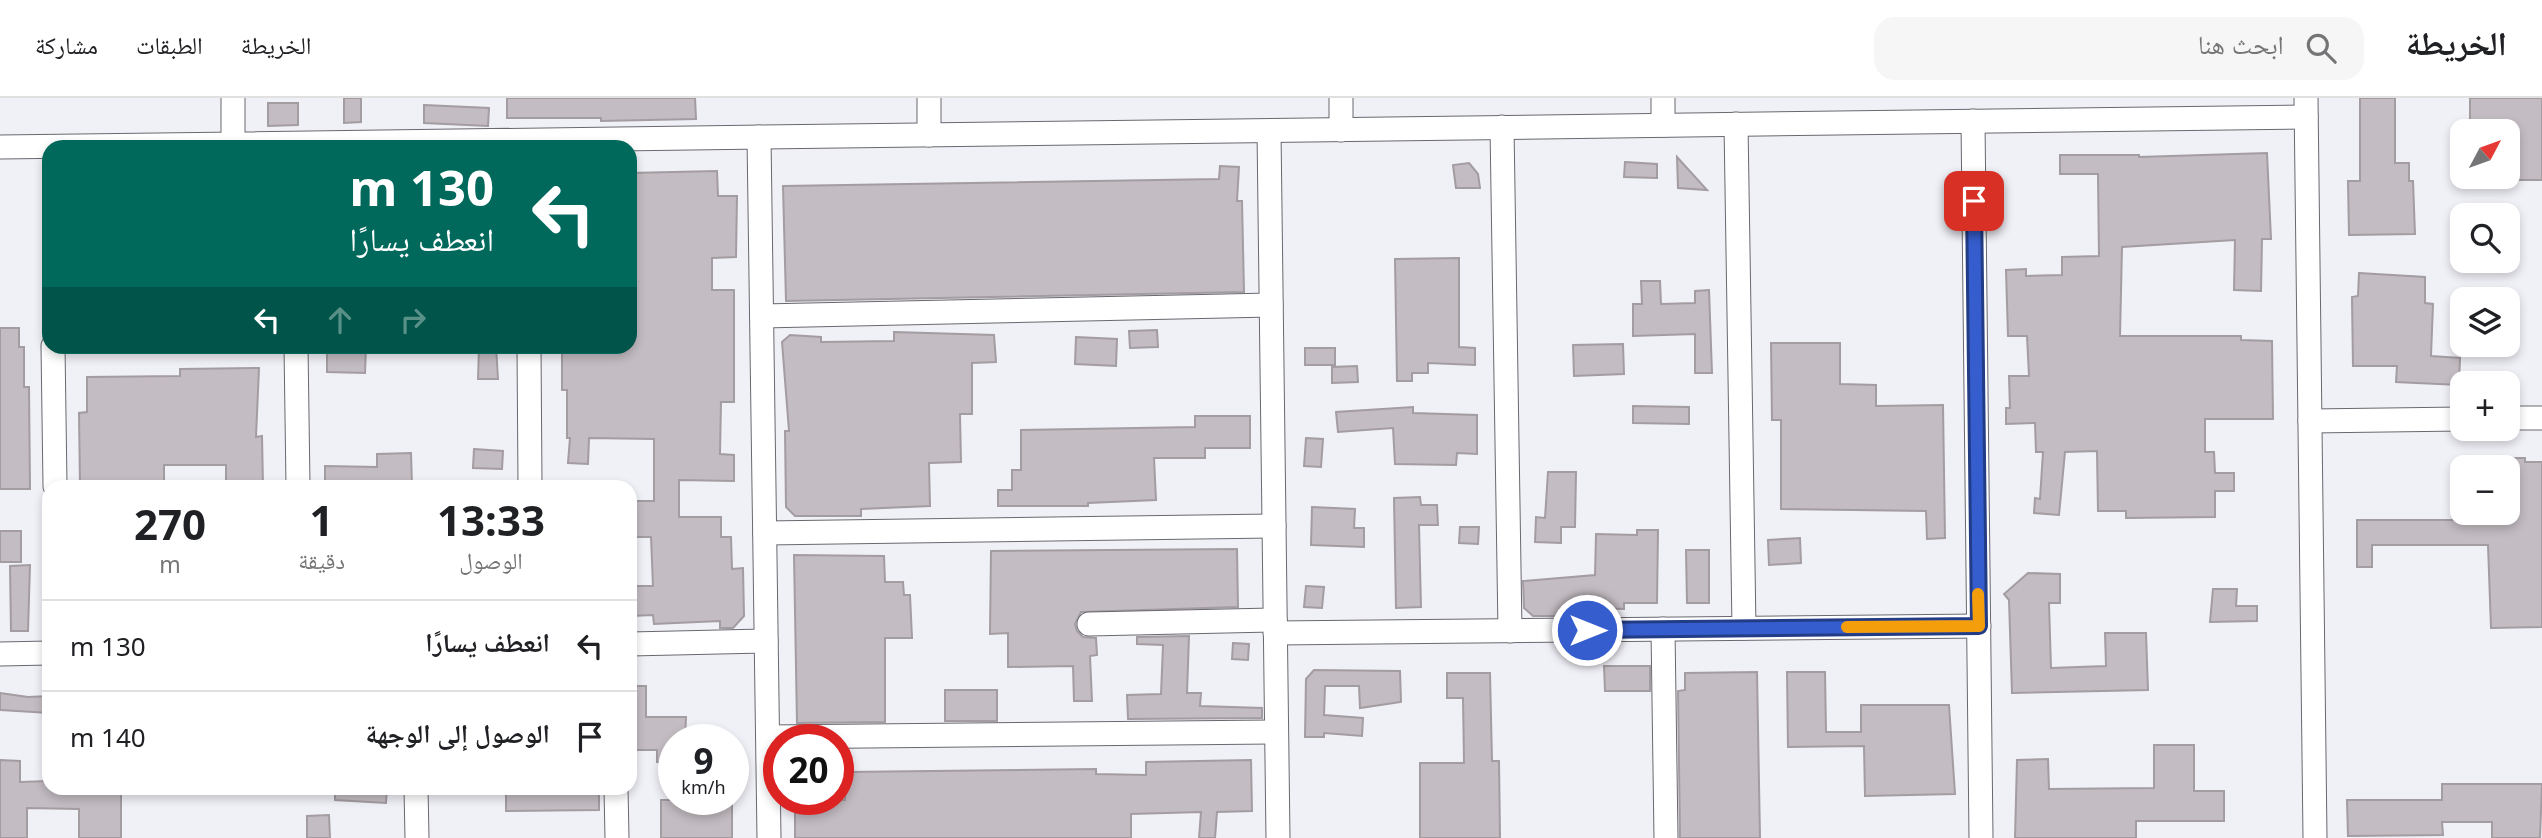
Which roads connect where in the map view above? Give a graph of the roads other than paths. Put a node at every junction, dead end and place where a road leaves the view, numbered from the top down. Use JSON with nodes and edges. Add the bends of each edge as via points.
{"nodes":[{"id":1,"x":233,"y":98,"type":"edge"},
{"id":2,"x":929,"y":98,"type":"edge"},
{"id":3,"x":1341,"y":98,"type":"edge"},
{"id":4,"x":1662,"y":98,"type":"edge"},
{"id":5,"x":2306,"y":107,"type":"edge"},
{"id":6,"x":1973,"y":121,"type":"junction"},
{"id":7,"x":1736,"y":124,"type":"junction"},
{"id":8,"x":1663,"y":125,"type":"junction"},
{"id":9,"x":1502,"y":127,"type":"junction"},
{"id":10,"x":1341,"y":130,"type":"junction"},
{"id":11,"x":1269,"y":131,"type":"junction"},
{"id":12,"x":929,"y":135,"type":"junction"},
{"id":13,"x":759,"y":137,"type":"junction"},
{"id":14,"x":233,"y":140,"type":"edge"},
{"id":15,"x":637,"y":141,"type":"edge"},
{"id":16,"x":0,"y":147,"type":"edge"},
{"id":17,"x":42,"y":147,"type":"edge"},
{"id":18,"x":1271,"y":305,"type":"junction"},
{"id":19,"x":762,"y":316,"type":"junction"},
{"id":20,"x":53,"y":354,"type":"edge"},
{"id":21,"x":296,"y":354,"type":"edge"},
{"id":22,"x":529,"y":354,"type":"edge"},
{"id":23,"x":2520,"y":418,"type":"edge"},
{"id":24,"x":2542,"y":418,"type":"edge"},
{"id":25,"x":2450,"y":419,"type":"edge"},
{"id":26,"x":2310,"y":421,"type":"junction"},
{"id":27,"x":55,"y":480,"type":"edge"},
{"id":28,"x":298,"y":480,"type":"edge"},
{"id":29,"x":530,"y":480,"type":"edge"},
{"id":30,"x":1274,"y":526,"type":"junction"},
{"id":31,"x":765,"y":533,"type":"junction"},
{"id":32,"x":1089,"y":624,"type":"dead end"},
{"id":33,"x":1275,"y":626,"type":"junction"},
{"id":34,"x":1979,"y":626,"type":"junction"},
{"id":35,"x":1745,"y":628,"type":"junction"},
{"id":36,"x":1663,"y":629,"type":"junction"},
{"id":37,"x":1510,"y":631,"type":"junction"},
{"id":38,"x":766,"y":641,"type":"junction"},
{"id":39,"x":637,"y":644,"type":"edge"},
{"id":40,"x":42,"y":653,"type":"edge"},
{"id":41,"x":0,"y":654,"type":"edge"},
{"id":42,"x":768,"y":724,"type":"edge"},
{"id":43,"x":1276,"y":732,"type":"junction"},
{"id":44,"x":854,"y":736,"type":"edge"},
{"id":45,"x":416,"y":795,"type":"edge"},
{"id":46,"x":616,"y":795,"type":"edge"},
{"id":47,"x":769,"y":815,"type":"edge"},
{"id":48,"x":417,"y":838,"type":"edge"},
{"id":49,"x":617,"y":838,"type":"edge"},
{"id":50,"x":769,"y":838,"type":"edge"},
{"id":51,"x":1278,"y":838,"type":"edge"},
{"id":52,"x":1667,"y":838,"type":"edge"},
{"id":53,"x":1981,"y":838,"type":"edge"},
{"id":54,"x":2315,"y":838,"type":"edge"}],
"edges":[{"from":1,"to":14,"type":"street"},
{"from":2,"to":12,"type":"street"},
{"from":3,"to":10,"type":"street"},
{"from":4,"to":8,"type":"street"},
{"from":5,"to":6,"type":"street"},
{"from":5,"to":26,"type":"street"},
{"from":6,"to":7,"type":"street"},
{"from":6,"to":34,"type":"street"},
{"from":7,"to":8,"type":"street"},
{"from":7,"to":35,"type":"street"},
{"from":8,"to":9,"type":"street"},
{"from":9,"to":10,"type":"street"},
{"from":9,"to":37,"type":"street"},
{"from":10,"to":11,"type":"street"},
{"from":11,"to":12,"type":"street"},
{"from":11,"to":18,"type":"street"},
{"from":12,"to":13,"type":"street"},
{"from":13,"to":15,"type":"street"},
{"from":13,"to":19,"type":"street"},
{"from":16,"to":17,"type":"street"},
{"from":18,"to":19,"type":"street"},
{"from":18,"to":30,"type":"street"},
{"from":19,"to":31,"type":"street"},
{"from":20,"to":27,"type":"street"},
{"from":21,"to":28,"type":"street"},
{"from":22,"to":29,"type":"street"},
{"from":23,"to":24,"type":"street"},
{"from":25,"to":26,"type":"street"},
{"from":26,"to":54,"type":"street"},
{"from":30,"to":31,"type":"street"},
{"from":30,"to":33,"type":"street"},
{"from":31,"to":38,"type":"street"},
{"from":32,"to":33,"type":"street"},
{"from":33,"to":37,"type":"street"},
{"from":33,"to":43,"type":"street"},
{"from":34,"to":35,"type":"street"},
{"from":34,"to":53,"type":"street"},
{"from":35,"to":36,"type":"street"},
{"from":36,"to":37,"type":"street"},
{"from":36,"to":52,"type":"street"},
{"from":38,"to":39,"type":"street"},
{"from":38,"to":42,"type":"street"},
{"from":40,"to":41,"type":"street"},
{"from":43,"to":44,"type":"street"},
{"from":43,"to":51,"type":"street"},
{"from":45,"to":48,"type":"street"},
{"from":46,"to":49,"type":"street"},
{"from":47,"to":50,"type":"street"}]}
